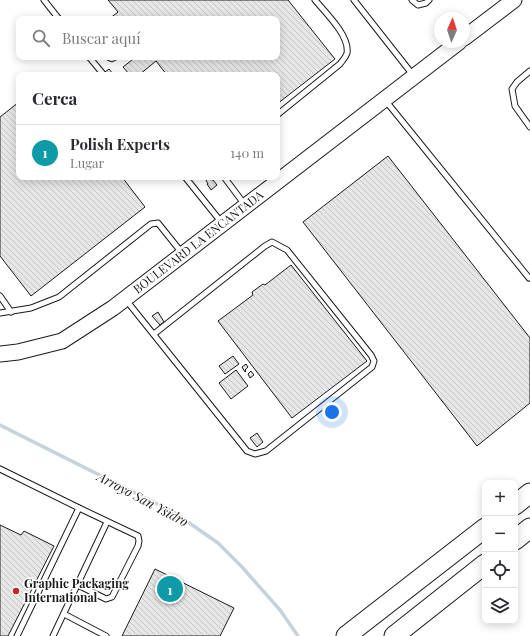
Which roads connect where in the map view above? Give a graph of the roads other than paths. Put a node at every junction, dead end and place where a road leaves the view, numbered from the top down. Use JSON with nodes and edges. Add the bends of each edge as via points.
{"nodes":[{"id":1,"x":44,"y":0,"type":"edge"},
{"id":2,"x":315,"y":0,"type":"edge"},
{"id":3,"x":354,"y":0,"type":"edge"},
{"id":4,"x":412,"y":0,"type":"edge"},
{"id":5,"x":429,"y":0,"type":"edge"},
{"id":6,"x":514,"y":0,"type":"edge"},
{"id":7,"x":57,"y":16,"type":"edge"},
{"id":8,"x":470,"y":33,"type":"edge"},
{"id":9,"x":451,"y":48,"type":"edge"},
{"id":10,"x":92,"y":60,"type":"edge"},
{"id":11,"x":530,"y":71,"type":"edge"},
{"id":12,"x":102,"y":72,"type":"edge"},
{"id":13,"x":414,"y":77,"type":"junction"},
{"id":14,"x":385,"y":99,"type":"junction"},
{"id":15,"x":280,"y":113,"type":"edge"},
{"id":16,"x":530,"y":127,"type":"edge"},
{"id":17,"x":187,"y":180,"type":"edge"},
{"id":18,"x":226,"y":180,"type":"edge"},
{"id":19,"x":280,"y":180,"type":"edge"},
{"id":20,"x":280,"y":180,"type":"edge"},
{"id":21,"x":246,"y":206,"type":"junction"},
{"id":22,"x":222,"y":224,"type":"junction"},
{"id":23,"x":183,"y":254,"type":"junction"},
{"id":24,"x":529,"y":278,"type":"dead end"},
{"id":25,"x":0,"y":296,"type":"edge"},
{"id":26,"x":125,"y":298,"type":"junction"},
{"id":27,"x":11,"y":312,"type":"junction"},
{"id":28,"x":0,"y":313,"type":"edge"},
{"id":29,"x":154,"y":334,"type":"junction"},
{"id":30,"x":0,"y":354,"type":"edge"},
{"id":31,"x":0,"y":469,"type":"edge"},
{"id":32,"x":530,"y":493,"type":"edge"},
{"id":33,"x":518,"y":503,"type":"edge"},
{"id":34,"x":80,"y":508,"type":"junction"},
{"id":35,"x":107,"y":522,"type":"junction"},
{"id":36,"x":530,"y":528,"type":"edge"},
{"id":37,"x":482,"y":530,"type":"edge"},
{"id":38,"x":518,"y":538,"type":"edge"},
{"id":39,"x":482,"y":566,"type":"edge"},
{"id":40,"x":78,"y":585,"type":"junction"},
{"id":41,"x":64,"y":614,"type":"junction"},
{"id":42,"x":17,"y":636,"type":"edge"},
{"id":43,"x":53,"y":636,"type":"edge"},
{"id":44,"x":106,"y":636,"type":"edge"},
{"id":45,"x":346,"y":636,"type":"edge"},
{"id":46,"x":394,"y":636,"type":"edge"}],
"edges":[{"from":1,"to":7,"type":"lane"},
{"from":2,"to":15,"type":"lane","via":[[340,30],[347,46],[347,55],[340,64]]},
{"from":3,"to":13,"type":"lane"},
{"from":4,"to":5,"type":"lane","via":[[418,5]]},
{"from":6,"to":8,"type":"main road"},
{"from":9,"to":13,"type":"main road","name":"BOULEVARD LA ENCANTADA"},
{"from":10,"to":12,"type":"lane"},
{"from":11,"to":16,"type":"lane","via":[[512,89],[515,106]]},
{"from":13,"to":14,"type":"main road","name":"BOULEVARD LA ENCANTADA"},
{"from":14,"to":20,"type":"main road","name":"BOULEVARD LA ENCANTADA"},
{"from":14,"to":24,"type":"lane"},
{"from":17,"to":22,"type":"lane"},
{"from":18,"to":21,"type":"lane"},
{"from":19,"to":21,"type":"main road","name":"BOULEVARD LA ENCANTADA"},
{"from":21,"to":22,"type":"main road","name":"BOULEVARD LA ENCANTADA"},
{"from":22,"to":23,"type":"main road","name":"BOULEVARD LA ENCANTADA"},
{"from":23,"to":26,"type":"main road","name":"BOULEVARD LA ENCANTADA"},
{"from":23,"to":27,"type":"lane","via":[[158,223],[151,224],[59,297],[31,308]]},
{"from":25,"to":27,"type":"lane"},
{"from":26,"to":29,"type":"lane"},
{"from":26,"to":30,"type":"main road","name":"BOULEVARD LA ENCANTADA","via":[[62,341]]},
{"from":27,"to":28,"type":"lane"},
{"from":29,"to":29,"type":"lane","via":[[247,451],[255,454],[266,451],[372,368],[374,362],[287,250],[272,242]]},
{"from":31,"to":34,"type":"lane"},
{"from":32,"to":33,"type":"highway"},
{"from":34,"to":35,"type":"lane"},
{"from":34,"to":42,"type":"lane"},
{"from":35,"to":40,"type":"lane"},
{"from":35,"to":40,"type":"lane","via":[[138,536],[138,546],[112,597],[106,599]]},
{"from":36,"to":38,"type":"highway"},
{"from":37,"to":45,"type":"highway"},
{"from":39,"to":46,"type":"highway"},
{"from":40,"to":41,"type":"lane"},
{"from":41,"to":43,"type":"lane"},
{"from":41,"to":44,"type":"lane"}]}
